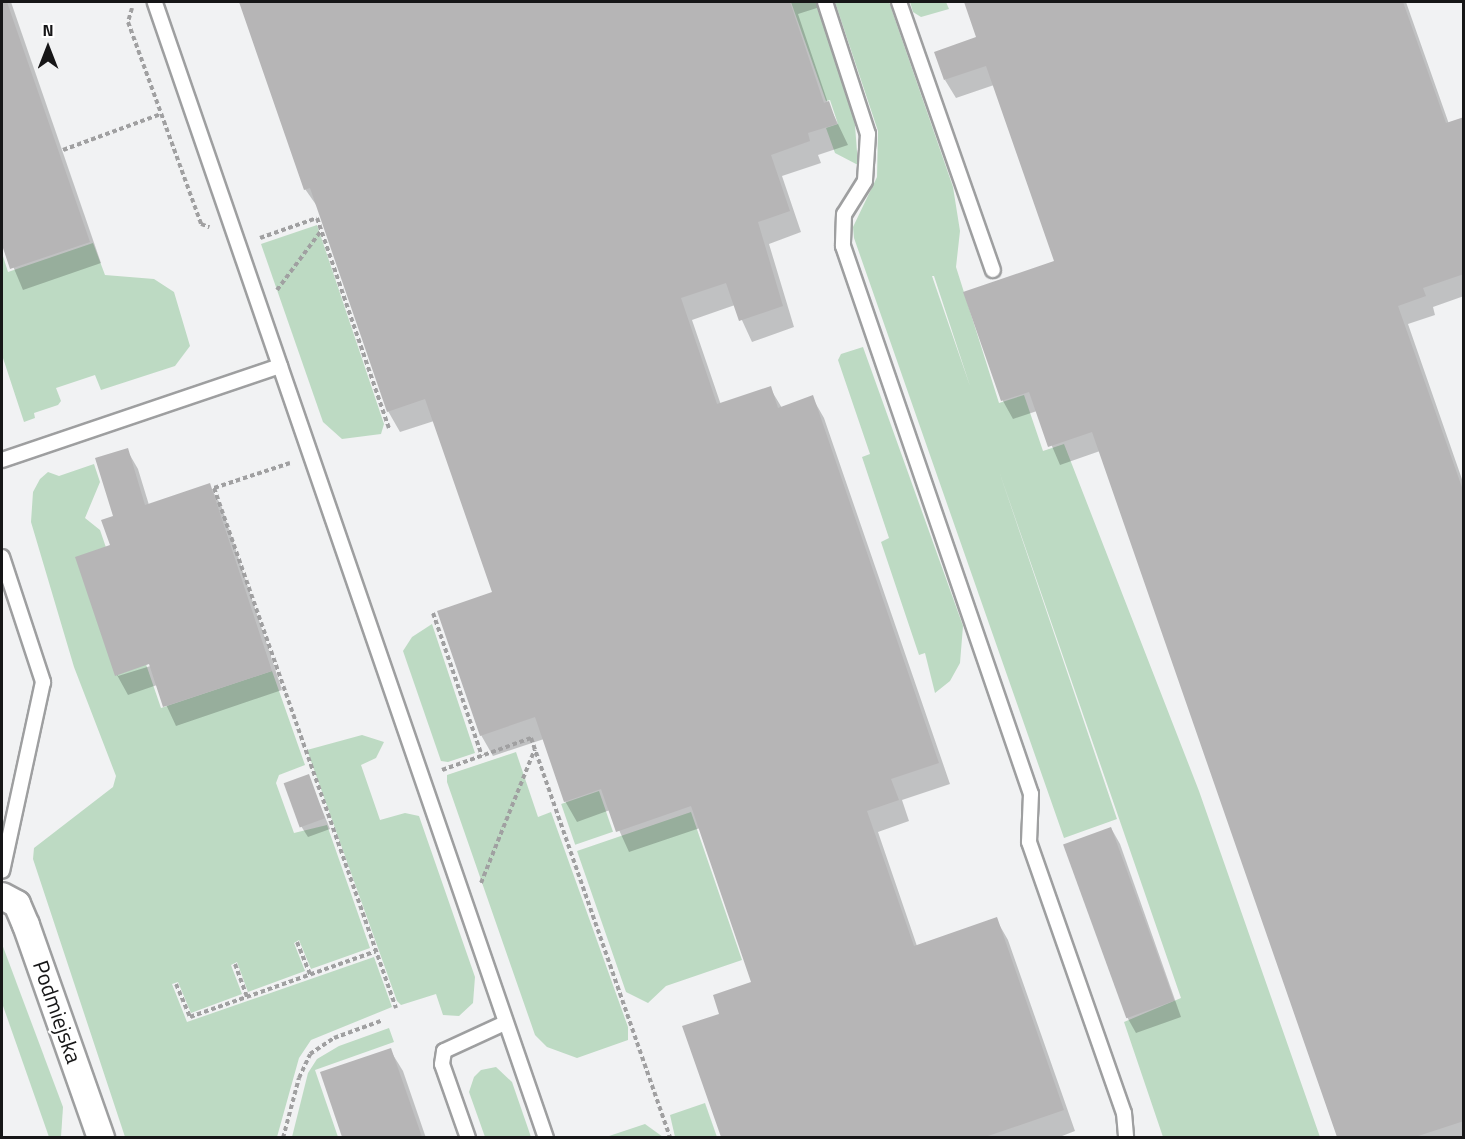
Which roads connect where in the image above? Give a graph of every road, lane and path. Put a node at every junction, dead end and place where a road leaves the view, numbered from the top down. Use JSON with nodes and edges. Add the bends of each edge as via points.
{"nodes":[{"id":1,"x":155,"y":2,"type":"edge"},
{"id":2,"x":825,"y":2,"type":"edge"},
{"id":3,"x":899,"y":2,"type":"edge"},
{"id":4,"x":161,"y":114,"type":"dead end"},
{"id":5,"x":63,"y":150,"type":"dead end"},
{"id":6,"x":321,"y":231,"type":"junction"},
{"id":7,"x":254,"y":240,"type":"dead end"},
{"id":8,"x":993,"y":270,"type":"dead end"},
{"id":9,"x":273,"y":294,"type":"dead end"},
{"id":10,"x":280,"y":366,"type":"junction"},
{"id":11,"x":389,"y":428,"type":"dead end"},
{"id":12,"x":312,"y":456,"type":"junction"},
{"id":13,"x":2,"y":460,"type":"edge"},
{"id":14,"x":2,"y":557,"type":"edge"},
{"id":15,"x":433,"y":613,"type":"dead end"},
{"id":16,"x":535,"y":748,"type":"junction"},
{"id":17,"x":482,"y":756,"type":"junction"},
{"id":18,"x":439,"y":771,"type":"dead end"},
{"id":19,"x":2,"y":871,"type":"edge"},
{"id":20,"x":479,"y":886,"type":"dead end"},
{"id":21,"x":2,"y":896,"type":"edge"},
{"id":22,"x":297,"y":942,"type":"dead end"},
{"id":23,"x":376,"y":951,"type":"junction"},
{"id":24,"x":235,"y":964,"type":"dead end"},
{"id":25,"x":310,"y":975,"type":"junction"},
{"id":26,"x":176,"y":984,"type":"dead end"},
{"id":27,"x":247,"y":997,"type":"junction"},
{"id":28,"x":396,"y":1008,"type":"dead end"},
{"id":29,"x":381,"y":1021,"type":"dead end"},
{"id":30,"x":505,"y":1023,"type":"junction"},
{"id":31,"x":101,"y":1137,"type":"edge"},
{"id":32,"x":283,"y":1137,"type":"edge"},
{"id":33,"x":468,"y":1137,"type":"edge"},
{"id":34,"x":546,"y":1137,"type":"edge"},
{"id":35,"x":670,"y":1137,"type":"edge"},
{"id":36,"x":1126,"y":1137,"type":"edge"}],
"edges":[{"from":1,"to":10,"type":"lane"},
{"from":2,"to":36,"type":"lane","via":[[868,134],[865,181],[844,214],[843,246],[1031,794],[1029,842],[1124,1113]]},
{"from":3,"to":8,"type":"lane"},
{"from":4,"to":5,"type":"path"},
{"from":6,"to":7,"type":"path","via":[[317,218]]},
{"from":6,"to":9,"type":"path"},
{"from":6,"to":11,"type":"path"},
{"from":10,"to":12,"type":"lane"},
{"from":10,"to":13,"type":"lane"},
{"from":12,"to":23,"type":"path","via":[[214,488]]},
{"from":12,"to":30,"type":"lane"},
{"from":14,"to":19,"type":"lane","via":[[43,682]]},
{"from":15,"to":17,"type":"path"},
{"from":16,"to":17,"type":"path","via":[[531,738]]},
{"from":16,"to":20,"type":"path"},
{"from":16,"to":35,"type":"path"},
{"from":17,"to":18,"type":"path"},
{"from":21,"to":31,"type":"street","name":"Podmiejska","via":[[16,904],[26,925]]},
{"from":22,"to":25,"type":"path"},
{"from":23,"to":25,"type":"path"},
{"from":23,"to":28,"type":"path"},
{"from":24,"to":27,"type":"path"},
{"from":25,"to":27,"type":"path"},
{"from":26,"to":27,"type":"path","via":[[190,1017]]},
{"from":29,"to":32,"type":"path","via":[[334,1038],[310,1054],[299,1078]]},
{"from":30,"to":33,"type":"lane","via":[[444,1051],[442,1064]]},
{"from":30,"to":34,"type":"lane"}]}
